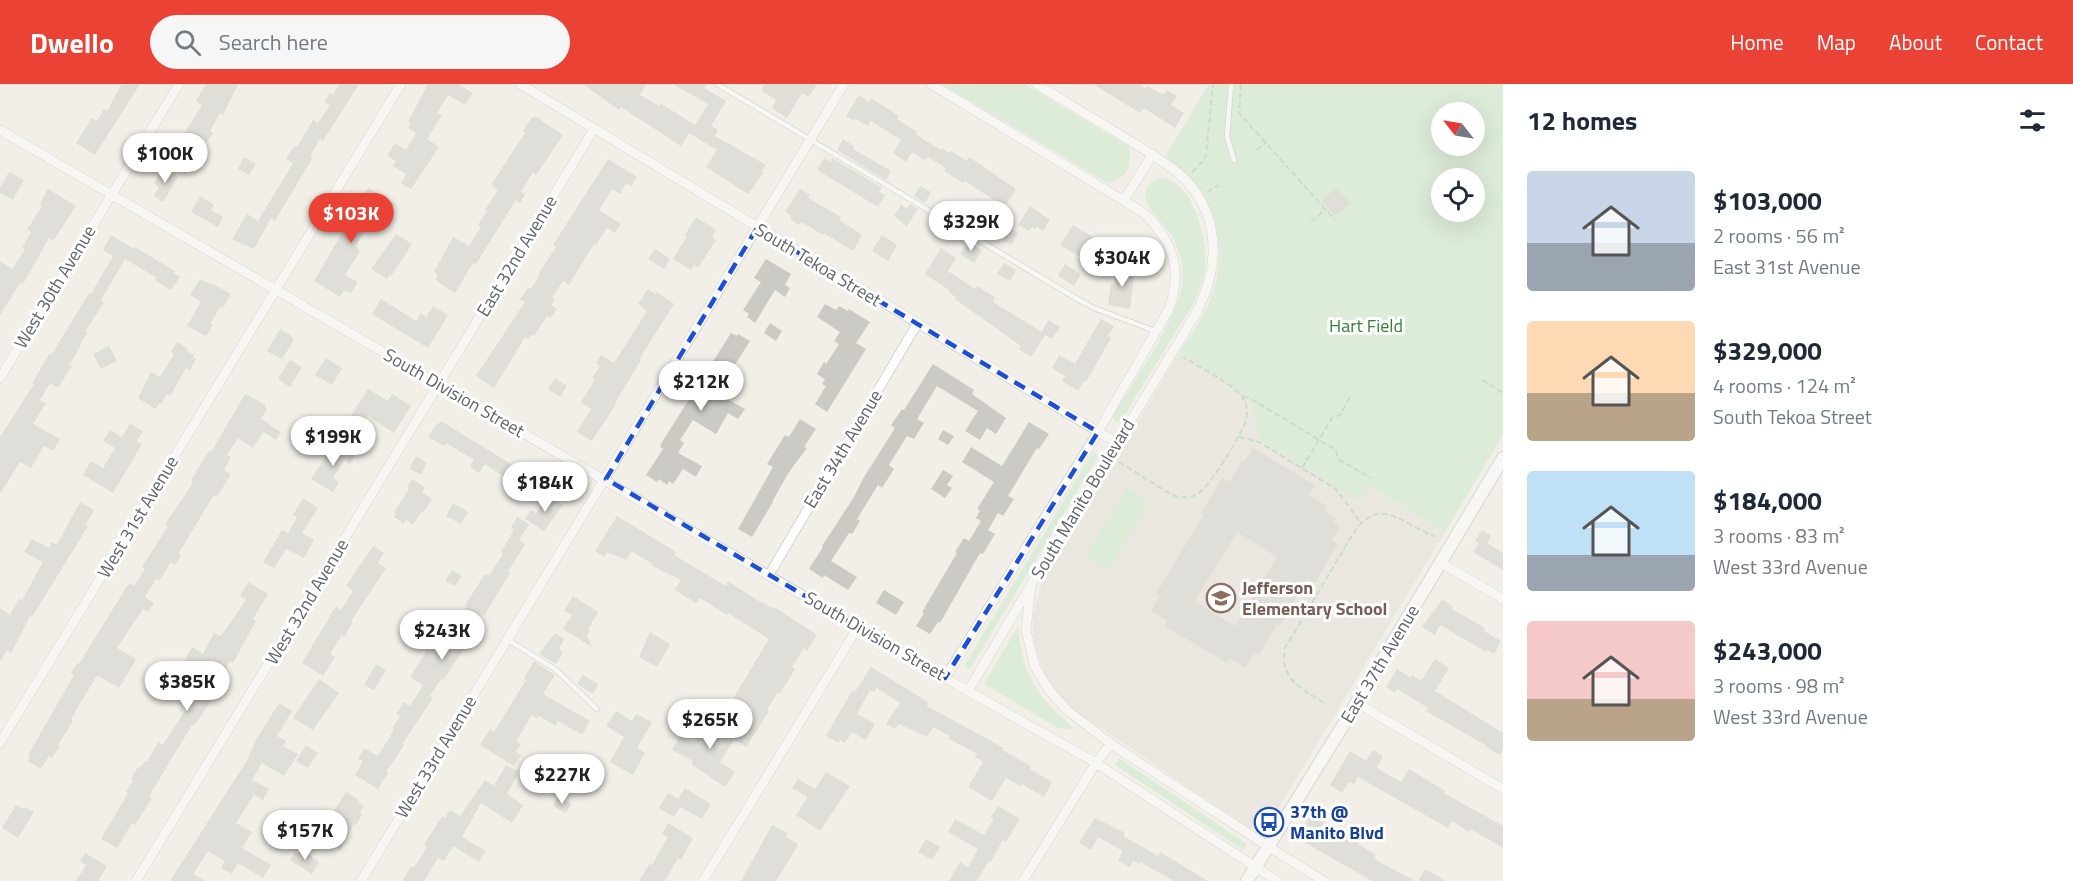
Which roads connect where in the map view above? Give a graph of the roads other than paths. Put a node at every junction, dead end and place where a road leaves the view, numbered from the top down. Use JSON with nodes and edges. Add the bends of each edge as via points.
{"nodes":[{"id":1,"x":179,"y":84,"type":"edge"},
{"id":2,"x":401,"y":84,"type":"edge"},
{"id":3,"x":520,"y":84,"type":"edge"},
{"id":4,"x":717,"y":84,"type":"edge"},
{"id":5,"x":844,"y":84,"type":"edge"},
{"id":6,"x":931,"y":84,"type":"edge"},
{"id":7,"x":1036,"y":84,"type":"edge"},
{"id":8,"x":1231,"y":84,"type":"edge"},
{"id":9,"x":594,"y":129,"type":"junction"},
{"id":10,"x":0,"y":130,"type":"edge"},
{"id":11,"x":810,"y":140,"type":"junction"},
{"id":12,"x":1153,"y":154,"type":"junction"},
{"id":13,"x":1234,"y":160,"type":"dead end"},
{"id":14,"x":111,"y":196,"type":"junction"},
{"id":15,"x":1124,"y":200,"type":"junction"},
{"id":16,"x":757,"y":228,"type":"junction"},
{"id":17,"x":276,"y":291,"type":"junction"},
{"id":18,"x":917,"y":324,"type":"junction"},
{"id":19,"x":1156,"y":332,"type":"junction"},
{"id":20,"x":0,"y":378,"type":"edge"},
{"id":21,"x":440,"y":384,"type":"junction"},
{"id":22,"x":1098,"y":432,"type":"junction"},
{"id":23,"x":1117,"y":443,"type":"junction"},
{"id":24,"x":1503,"y":458,"type":"edge"},
{"id":25,"x":606,"y":479,"type":"junction"},
{"id":26,"x":1441,"y":563,"type":"junction"},
{"id":27,"x":769,"y":574,"type":"junction"},
{"id":28,"x":1031,"y":585,"type":"junction"},
{"id":29,"x":1503,"y":599,"type":"edge"},
{"id":30,"x":858,"y":627,"type":"junction"},
{"id":31,"x":508,"y":639,"type":"junction"},
{"id":32,"x":945,"y":678,"type":"junction"},
{"id":33,"x":968,"y":691,"type":"junction"},
{"id":34,"x":1357,"y":703,"type":"junction"},
{"id":35,"x":597,"y":709,"type":"dead end"},
{"id":36,"x":0,"y":743,"type":"edge"},
{"id":37,"x":1110,"y":744,"type":"junction"},
{"id":38,"x":1096,"y":762,"type":"junction"},
{"id":39,"x":1503,"y":789,"type":"edge"},
{"id":40,"x":1269,"y":847,"type":"junction"},
{"id":41,"x":1255,"y":868,"type":"junction"},
{"id":42,"x":136,"y":881,"type":"edge"},
{"id":43,"x":361,"y":881,"type":"edge"},
{"id":44,"x":703,"y":881,"type":"edge"},
{"id":45,"x":1023,"y":881,"type":"edge"},
{"id":46,"x":1247,"y":881,"type":"edge"},
{"id":47,"x":1277,"y":881,"type":"edge"},
{"id":48,"x":1324,"y":881,"type":"edge"}],
"edges":[{"from":1,"to":14,"type":"street","name":"West 30th Avenue"},
{"from":2,"to":17,"type":"street","name":"West 31st Avenue"},
{"from":3,"to":9,"type":"street","name":"South Tekoa Street"},
{"from":4,"to":11,"type":"lane"},
{"from":5,"to":11,"type":"street","name":"West 33rd Avenue"},
{"from":6,"to":15,"type":"street","name":"South Manito Boulevard"},
{"from":7,"to":12,"type":"street","name":"South Manito Boulevard"},
{"from":8,"to":13,"type":"lane","via":[[1227,137]]},
{"from":9,"to":16,"type":"street","name":"South Tekoa Street"},
{"from":9,"to":21,"type":"street","name":"East 32nd Avenue"},
{"from":10,"to":14,"type":"street","name":"South Division Street"},
{"from":11,"to":16,"type":"street","name":"West 33rd Avenue"},
{"from":11,"to":19,"type":"lane","via":[[1079,300]]},
{"from":12,"to":15,"type":"street"},
{"from":12,"to":23,"type":"street","name":"South Manito Boulevard","via":[[1178,173],[1202,204],[1214,239],[1212,273],[1195,315]]},
{"from":14,"to":17,"type":"street","name":"South Division Street"},
{"from":14,"to":20,"type":"street","name":"West 30th Avenue"},
{"from":15,"to":19,"type":"street","name":"South Manito Boulevard","via":[[1157,225],[1167,239],[1172,257],[1173,297]]},
{"from":16,"to":18,"type":"street","name":"South Tekoa Street"},
{"from":16,"to":25,"type":"street","name":"West 33rd Avenue"},
{"from":17,"to":21,"type":"street","name":"South Division Street"},
{"from":17,"to":36,"type":"street","name":"West 31st Avenue"},
{"from":18,"to":22,"type":"street","name":"South Tekoa Street"},
{"from":18,"to":27,"type":"street","name":"East 34th Avenue"},
{"from":19,"to":22,"type":"street","name":"South Manito Boulevard"},
{"from":21,"to":25,"type":"street","name":"South Division Street"},
{"from":21,"to":42,"type":"street","name":"West 32nd Avenue"},
{"from":22,"to":23,"type":"street","name":"South Tekoa Street"},
{"from":22,"to":32,"type":"street","name":"South Manito Boulevard"},
{"from":23,"to":28,"type":"street","name":"South Manito Boulevard"},
{"from":24,"to":26,"type":"street","name":"East 37th Avenue"},
{"from":25,"to":27,"type":"street","name":"South Division Street"},
{"from":25,"to":31,"type":"street","name":"West 33rd Avenue"},
{"from":26,"to":29,"type":"street"},
{"from":26,"to":34,"type":"street","name":"East 37th Avenue"},
{"from":27,"to":30,"type":"street","name":"South Division Street"},
{"from":28,"to":33,"type":"street"},
{"from":28,"to":37,"type":"street","name":"South Manito Boulevard","via":[[1026,630],[1035,667],[1068,711]]},
{"from":30,"to":32,"type":"street","name":"South Division Street"},
{"from":30,"to":44,"type":"street"},
{"from":31,"to":35,"type":"lane","via":[[555,669]]},
{"from":31,"to":43,"type":"street","name":"West 33rd Avenue"},
{"from":32,"to":33,"type":"street","name":"South Division Street"},
{"from":33,"to":38,"type":"street","name":"South Division Street"},
{"from":34,"to":39,"type":"street"},
{"from":34,"to":40,"type":"street","name":"East 37th Avenue"},
{"from":37,"to":38,"type":"street"},
{"from":37,"to":40,"type":"street","name":"South Manito Boulevard"},
{"from":38,"to":41,"type":"street"},
{"from":38,"to":45,"type":"street"},
{"from":40,"to":41,"type":"street","name":"East 37th Avenue"},
{"from":40,"to":48,"type":"street","name":"South Manito Boulevard"},
{"from":41,"to":46,"type":"street","name":"East 37th Avenue"},
{"from":41,"to":47,"type":"street"}]}
